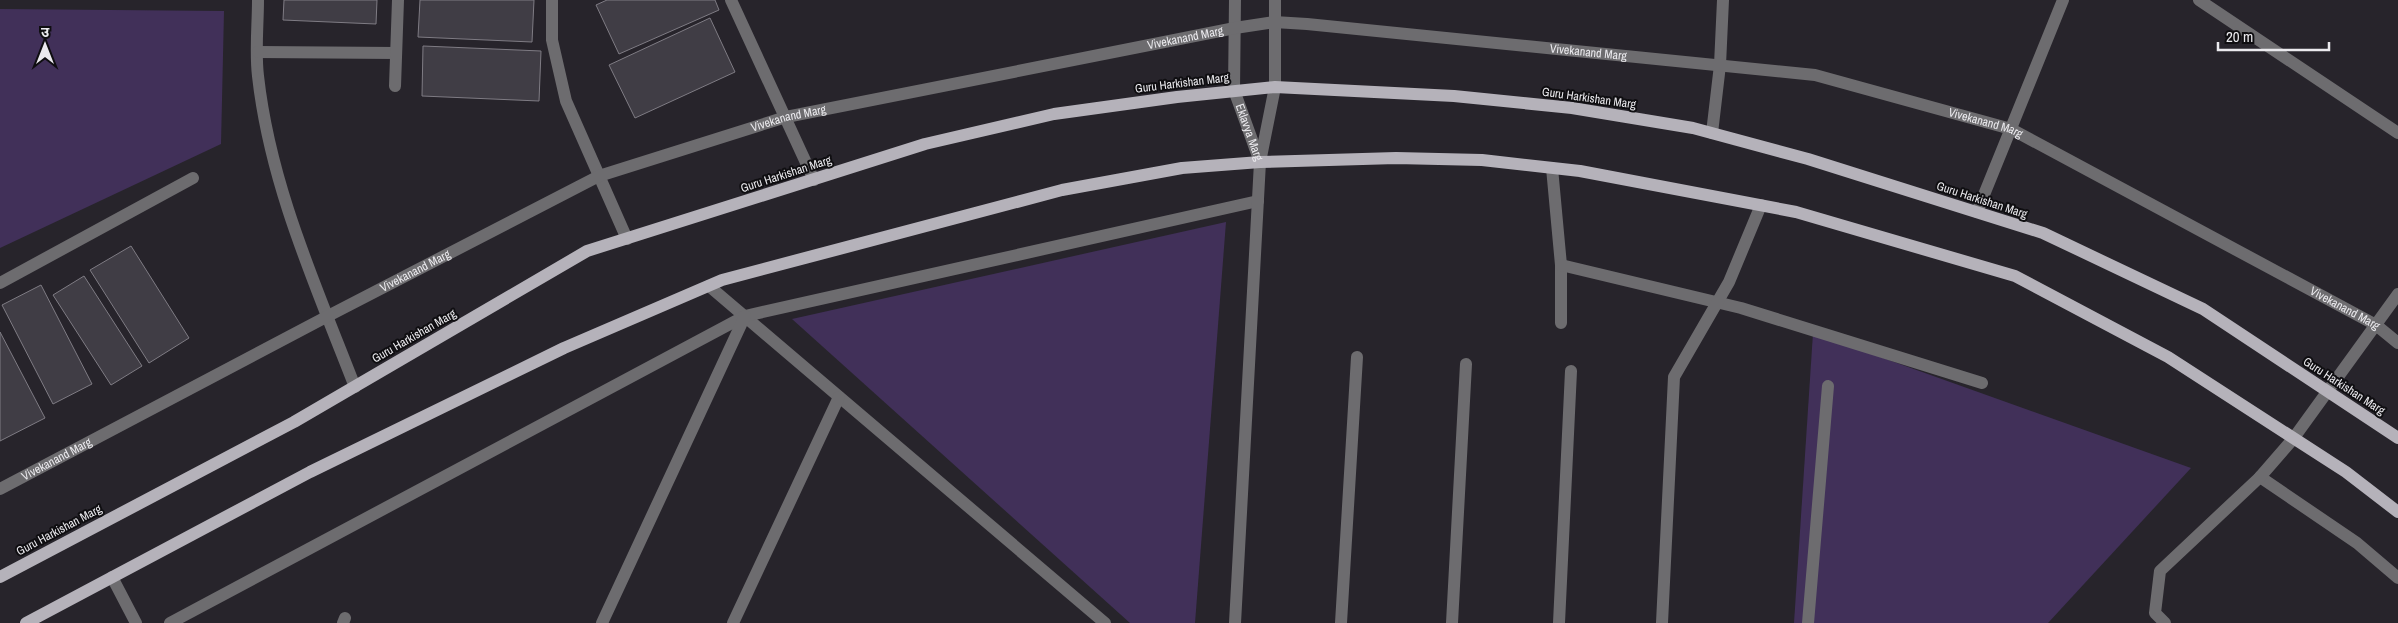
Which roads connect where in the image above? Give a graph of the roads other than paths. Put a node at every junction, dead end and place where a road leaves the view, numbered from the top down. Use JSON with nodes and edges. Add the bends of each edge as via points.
{"nodes":[{"id":1,"x":258,"y":0,"type":"edge"},
{"id":2,"x":398,"y":0,"type":"edge"},
{"id":3,"x":552,"y":0,"type":"edge"},
{"id":4,"x":732,"y":0,"type":"edge"},
{"id":5,"x":1235,"y":0,"type":"edge"},
{"id":6,"x":1275,"y":0,"type":"edge"},
{"id":7,"x":1723,"y":0,"type":"edge"},
{"id":8,"x":2064,"y":0,"type":"edge"},
{"id":9,"x":2198,"y":0,"type":"edge"},
{"id":10,"x":1274,"y":22,"type":"junction"},
{"id":11,"x":1235,"y":28,"type":"junction"},
{"id":12,"x":258,"y":52,"type":"junction"},
{"id":13,"x":396,"y":53,"type":"junction"},
{"id":14,"x":1720,"y":66,"type":"junction"},
{"id":15,"x":395,"y":86,"type":"dead end"},
{"id":16,"x":1275,"y":87,"type":"junction"},
{"id":17,"x":1234,"y":90,"type":"junction"},
{"id":18,"x":786,"y":117,"type":"junction"},
{"id":19,"x":2011,"y":129,"type":"junction"},
{"id":20,"x":1712,"y":133,"type":"junction"},
{"id":21,"x":2398,"y":133,"type":"edge"},
{"id":22,"x":1260,"y":162,"type":"junction"},
{"id":23,"x":1552,"y":168,"type":"junction"},
{"id":24,"x":599,"y":176,"type":"junction"},
{"id":25,"x":193,"y":178,"type":"dead end"},
{"id":26,"x":814,"y":180,"type":"junction"},
{"id":27,"x":1258,"y":201,"type":"junction"},
{"id":28,"x":1760,"y":205,"type":"junction"},
{"id":29,"x":1977,"y":212,"type":"junction"},
{"id":30,"x":627,"y":239,"type":"junction"},
{"id":31,"x":1561,"y":265,"type":"junction"},
{"id":32,"x":0,"y":283,"type":"edge"},
{"id":33,"x":709,"y":286,"type":"junction"},
{"id":34,"x":2398,"y":294,"type":"edge"},
{"id":35,"x":1717,"y":302,"type":"junction"},
{"id":36,"x":328,"y":316,"type":"junction"},
{"id":37,"x":745,"y":316,"type":"junction"},
{"id":38,"x":1560,"y":323,"type":"dead end"},
{"id":39,"x":2376,"y":325,"type":"junction"},
{"id":40,"x":2398,"y":343,"type":"edge"},
{"id":41,"x":1357,"y":357,"type":"dead end"},
{"id":42,"x":1466,"y":364,"type":"dead end"},
{"id":43,"x":1571,"y":371,"type":"dead end"},
{"id":44,"x":1982,"y":383,"type":"dead end"},
{"id":45,"x":1828,"y":386,"type":"dead end"},
{"id":46,"x":355,"y":387,"type":"junction"},
{"id":47,"x":2327,"y":391,"type":"junction"},
{"id":48,"x":839,"y":397,"type":"junction"},
{"id":49,"x":2293,"y":438,"type":"junction"},
{"id":50,"x":2398,"y":438,"type":"edge"},
{"id":51,"x":2260,"y":477,"type":"junction"},
{"id":52,"x":0,"y":489,"type":"edge"},
{"id":53,"x":2398,"y":512,"type":"edge"},
{"id":54,"x":0,"y":577,"type":"edge"},
{"id":55,"x":112,"y":578,"type":"junction"},
{"id":56,"x":2398,"y":578,"type":"edge"},
{"id":57,"x":26,"y":623,"type":"edge"},
{"id":58,"x":136,"y":623,"type":"edge"},
{"id":59,"x":170,"y":623,"type":"edge"},
{"id":60,"x":602,"y":623,"type":"edge"},
{"id":61,"x":733,"y":623,"type":"edge"},
{"id":62,"x":1104,"y":623,"type":"edge"},
{"id":63,"x":1235,"y":623,"type":"edge"},
{"id":64,"x":1341,"y":623,"type":"edge"},
{"id":65,"x":1452,"y":623,"type":"edge"},
{"id":66,"x":1559,"y":623,"type":"edge"},
{"id":67,"x":1662,"y":623,"type":"edge"},
{"id":68,"x":1808,"y":623,"type":"edge"},
{"id":69,"x":2165,"y":623,"type":"edge"}],
"edges":[{"from":1,"to":12,"type":"street"},
{"from":2,"to":13,"type":"street"},
{"from":3,"to":24,"type":"street","via":[[552,40],[566,101]]},
{"from":4,"to":18,"type":"street"},
{"from":5,"to":11,"type":"street","name":"Eklavya Marg"},
{"from":6,"to":10,"type":"street","name":"Eklavya Marg"},
{"from":7,"to":14,"type":"street"},
{"from":8,"to":19,"type":"street"},
{"from":9,"to":21,"type":"street"},
{"from":10,"to":11,"type":"street","name":"Vivekanand Marg"},
{"from":10,"to":14,"type":"street","name":"Vivekanand Marg"},
{"from":10,"to":16,"type":"street","name":"Eklavya Marg"},
{"from":11,"to":17,"type":"street","name":"Eklavya Marg"},
{"from":11,"to":18,"type":"street","name":"Vivekanand Marg"},
{"from":12,"to":13,"type":"street"},
{"from":12,"to":36,"type":"street","via":[[258,75],[286,207]]},
{"from":13,"to":15,"type":"street"},
{"from":14,"to":19,"type":"street","name":"Vivekanand Marg","via":[[1815,75]]},
{"from":14,"to":20,"type":"street"},
{"from":16,"to":17,"type":"main road","name":"Guru Harkishan Marg"},
{"from":16,"to":20,"type":"main road","name":"Guru Harkishan Marg","via":[[1454,96],[1543,105]]},
{"from":16,"to":22,"type":"street","name":"Eklavya Marg"},
{"from":17,"to":22,"type":"street","name":"Eklavya Marg"},
{"from":17,"to":26,"type":"main road","name":"Guru Harkishan Marg","via":[[1054,114],[925,144]]},
{"from":18,"to":24,"type":"street","name":"Vivekanand Marg"},
{"from":18,"to":26,"type":"street"},
{"from":19,"to":29,"type":"street"},
{"from":19,"to":39,"type":"street","name":"Vivekanand Marg"},
{"from":20,"to":29,"type":"main road","name":"Guru Harkishan Marg","via":[[1808,159]]},
{"from":22,"to":23,"type":"main road","via":[[1396,158],[1482,160]]},
{"from":22,"to":27,"type":"street"},
{"from":22,"to":33,"type":"main road","via":[[1182,168],[1062,190],[732,277]]},
{"from":23,"to":28,"type":"main road"},
{"from":23,"to":31,"type":"street"},
{"from":24,"to":30,"type":"street"},
{"from":24,"to":36,"type":"street","name":"Vivekanand Marg"},
{"from":25,"to":32,"type":"street"},
{"from":26,"to":30,"type":"main road","name":"Guru Harkishan Marg"},
{"from":27,"to":37,"type":"street"},
{"from":27,"to":63,"type":"street"},
{"from":28,"to":35,"type":"street"},
{"from":28,"to":49,"type":"main road","via":[[1796,212],[2015,276],[2168,357]]},
{"from":29,"to":47,"type":"main road","name":"Guru Harkishan Marg","via":[[2043,233],[2203,309]]},
{"from":30,"to":46,"type":"main road","name":"Guru Harkishan Marg","via":[[587,251]]},
{"from":31,"to":35,"type":"street"},
{"from":31,"to":38,"type":"street"},
{"from":33,"to":37,"type":"street"},
{"from":33,"to":55,"type":"main road","via":[[564,348],[354,450]]},
{"from":34,"to":39,"type":"street"},
{"from":35,"to":44,"type":"street"},
{"from":35,"to":67,"type":"street","via":[[1674,377]]},
{"from":36,"to":46,"type":"street"},
{"from":36,"to":52,"type":"street","name":"Vivekanand Marg"},
{"from":37,"to":48,"type":"street"},
{"from":37,"to":59,"type":"street"},
{"from":37,"to":60,"type":"street"},
{"from":39,"to":40,"type":"street","name":"Vivekanand Marg"},
{"from":39,"to":47,"type":"street"},
{"from":41,"to":64,"type":"street"},
{"from":42,"to":65,"type":"street"},
{"from":43,"to":66,"type":"street"},
{"from":45,"to":68,"type":"street"},
{"from":46,"to":54,"type":"main road","name":"Guru Harkishan Marg"},
{"from":47,"to":49,"type":"street"},
{"from":47,"to":50,"type":"main road","name":"Guru Harkishan Marg"},
{"from":48,"to":61,"type":"street"},
{"from":48,"to":62,"type":"street"},
{"from":49,"to":51,"type":"street"},
{"from":49,"to":53,"type":"main road","via":[[2346,472]]},
{"from":51,"to":56,"type":"street","via":[[2357,543]]},
{"from":51,"to":69,"type":"street","via":[[2160,571],[2155,613]]},
{"from":55,"to":57,"type":"main road"},
{"from":55,"to":58,"type":"street"}]}
